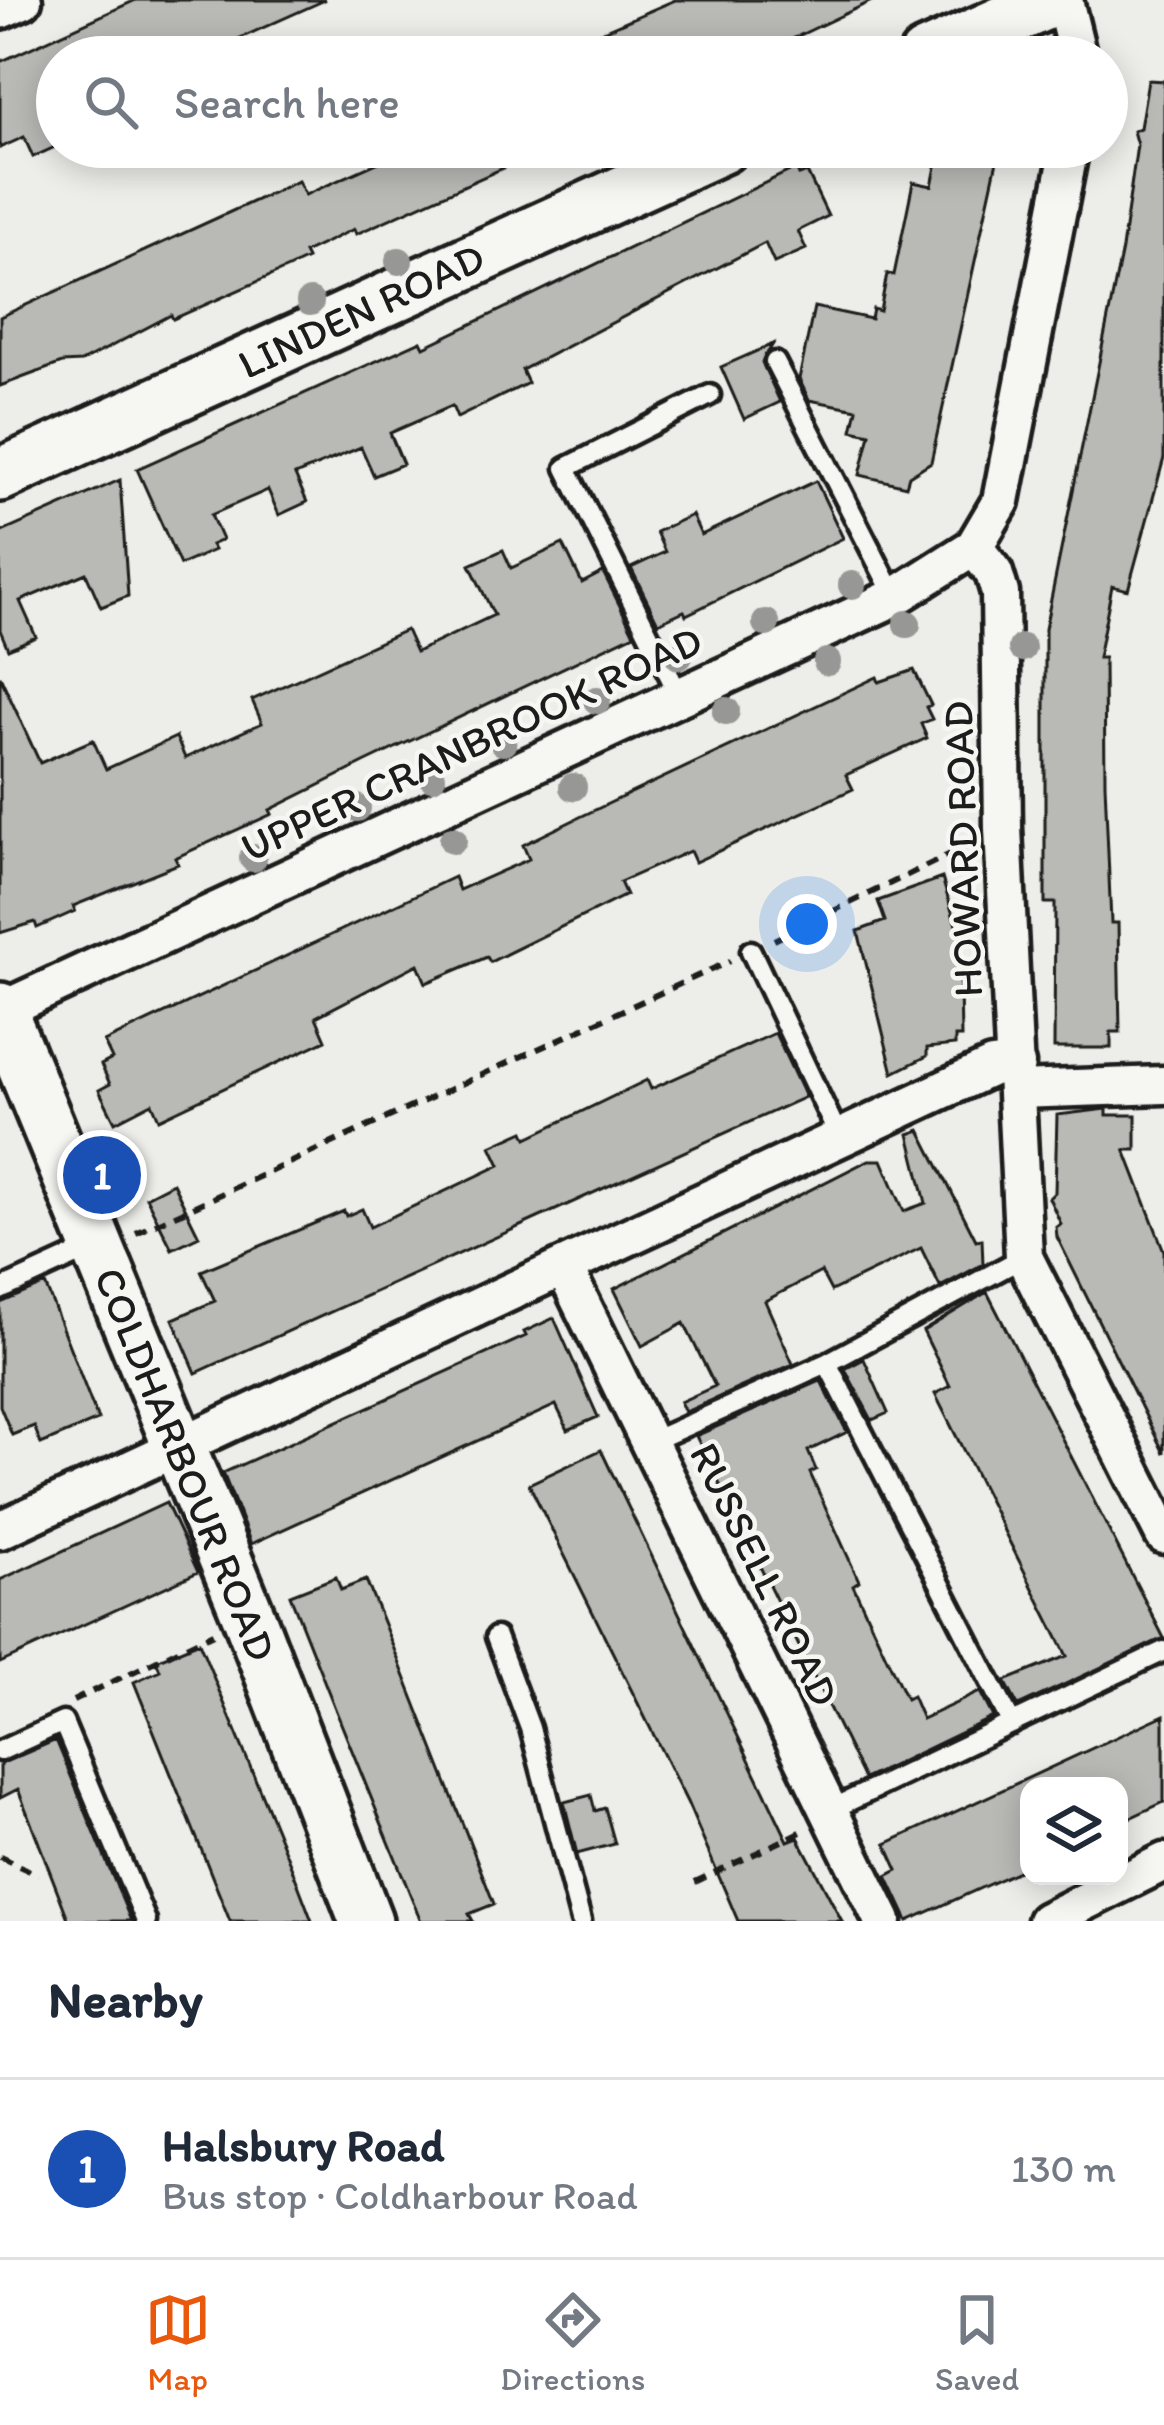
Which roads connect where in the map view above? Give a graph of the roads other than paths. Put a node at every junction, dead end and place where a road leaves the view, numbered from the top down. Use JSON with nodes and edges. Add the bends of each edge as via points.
{"nodes":[{"id":1,"x":22,"y":0,"type":"edge"},
{"id":2,"x":1053,"y":0,"type":"edge"},
{"id":3,"x":1064,"y":0,"type":"edge"},
{"id":4,"x":0,"y":10,"type":"edge"},
{"id":5,"x":972,"y":36,"type":"edge"},
{"id":6,"x":1073,"y":36,"type":"edge"},
{"id":7,"x":676,"y":168,"type":"edge"},
{"id":8,"x":1066,"y":168,"type":"edge"},
{"id":9,"x":775,"y":362,"type":"dead end"},
{"id":10,"x":710,"y":395,"type":"dead end"},
{"id":11,"x":0,"y":475,"type":"edge"},
{"id":12,"x":974,"y":547,"type":"junction"},
{"id":13,"x":895,"y":597,"type":"junction"},
{"id":14,"x":679,"y":695,"type":"junction"},
{"id":15,"x":751,"y":951,"type":"road end"},
{"id":16,"x":0,"y":1010,"type":"edge"},
{"id":17,"x":1017,"y":1077,"type":"junction"},
{"id":18,"x":1164,"y":1085,"type":"edge"},
{"id":19,"x":840,"y":1139,"type":"junction"},
{"id":20,"x":99,"y":1247,"type":"junction"},
{"id":21,"x":1024,"y":1257,"type":"junction"},
{"id":22,"x":564,"y":1268,"type":"junction"},
{"id":23,"x":0,"y":1290,"type":"edge"},
{"id":24,"x":827,"y":1363,"type":"junction"},
{"id":25,"x":650,"y":1442,"type":"junction"},
{"id":26,"x":178,"y":1445,"type":"junction"},
{"id":27,"x":0,"y":1530,"type":"edge"},
{"id":28,"x":1164,"y":1535,"type":"edge"},
{"id":29,"x":496,"y":1636,"type":"dead end"},
{"id":30,"x":1164,"y":1651,"type":"edge"},
{"id":31,"x":1012,"y":1724,"type":"junction"},
{"id":32,"x":0,"y":1751,"type":"edge"},
{"id":33,"x":831,"y":1813,"type":"junction"},
{"id":34,"x":1164,"y":1862,"type":"edge"},
{"id":35,"x":146,"y":1921,"type":"edge"},
{"id":36,"x":366,"y":1921,"type":"edge"},
{"id":37,"x":581,"y":1921,"type":"edge"},
{"id":38,"x":883,"y":1921,"type":"edge"},
{"id":39,"x":1046,"y":1921,"type":"edge"}],
"edges":[{"from":1,"to":4,"type":"street"},
{"from":2,"to":5,"type":"main road"},
{"from":3,"to":6,"type":"street"},
{"from":7,"to":11,"type":"main road","name":"LINDEN ROAD"},
{"from":8,"to":12,"type":"street","via":[[1000,501]]},
{"from":9,"to":13,"type":"lane"},
{"from":10,"to":14,"type":"lane","via":[[566,468]]},
{"from":12,"to":13,"type":"street","name":"UPPER CRANBROOK ROAD"},
{"from":12,"to":17,"type":"street","name":"HOWARD ROAD","via":[[1000,593]]},
{"from":13,"to":14,"type":"street","name":"UPPER CRANBROOK ROAD"},
{"from":14,"to":16,"type":"street","name":"UPPER CRANBROOK ROAD"},
{"from":15,"to":19,"type":"lane"},
{"from":16,"to":20,"type":"main road","name":"COLDHARBOUR ROAD"},
{"from":17,"to":18,"type":"street"},
{"from":17,"to":19,"type":"street","via":[[992,1067]]},
{"from":17,"to":21,"type":"street","name":"HOWARD ROAD"},
{"from":19,"to":22,"type":"street"},
{"from":20,"to":23,"type":"lane"},
{"from":20,"to":26,"type":"main road","name":"COLDHARBOUR ROAD"},
{"from":21,"to":24,"type":"lane"},
{"from":21,"to":28,"type":"street","name":"HOWARD ROAD"},
{"from":22,"to":25,"type":"street","name":"RUSSELL ROAD"},
{"from":22,"to":26,"type":"street"},
{"from":24,"to":25,"type":"lane"},
{"from":24,"to":31,"type":"lane"},
{"from":25,"to":33,"type":"street","name":"RUSSELL ROAD"},
{"from":26,"to":27,"type":"street"},
{"from":26,"to":36,"type":"main road","name":"COLDHARBOUR ROAD"},
{"from":29,"to":37,"type":"lane","via":[[530,1728]]},
{"from":30,"to":31,"type":"lane"},
{"from":31,"to":33,"type":"lane"},
{"from":32,"to":35,"type":"lane","via":[[63,1722]]},
{"from":33,"to":38,"type":"street","name":"RUSSELL ROAD"},
{"from":34,"to":39,"type":"street"}]}
